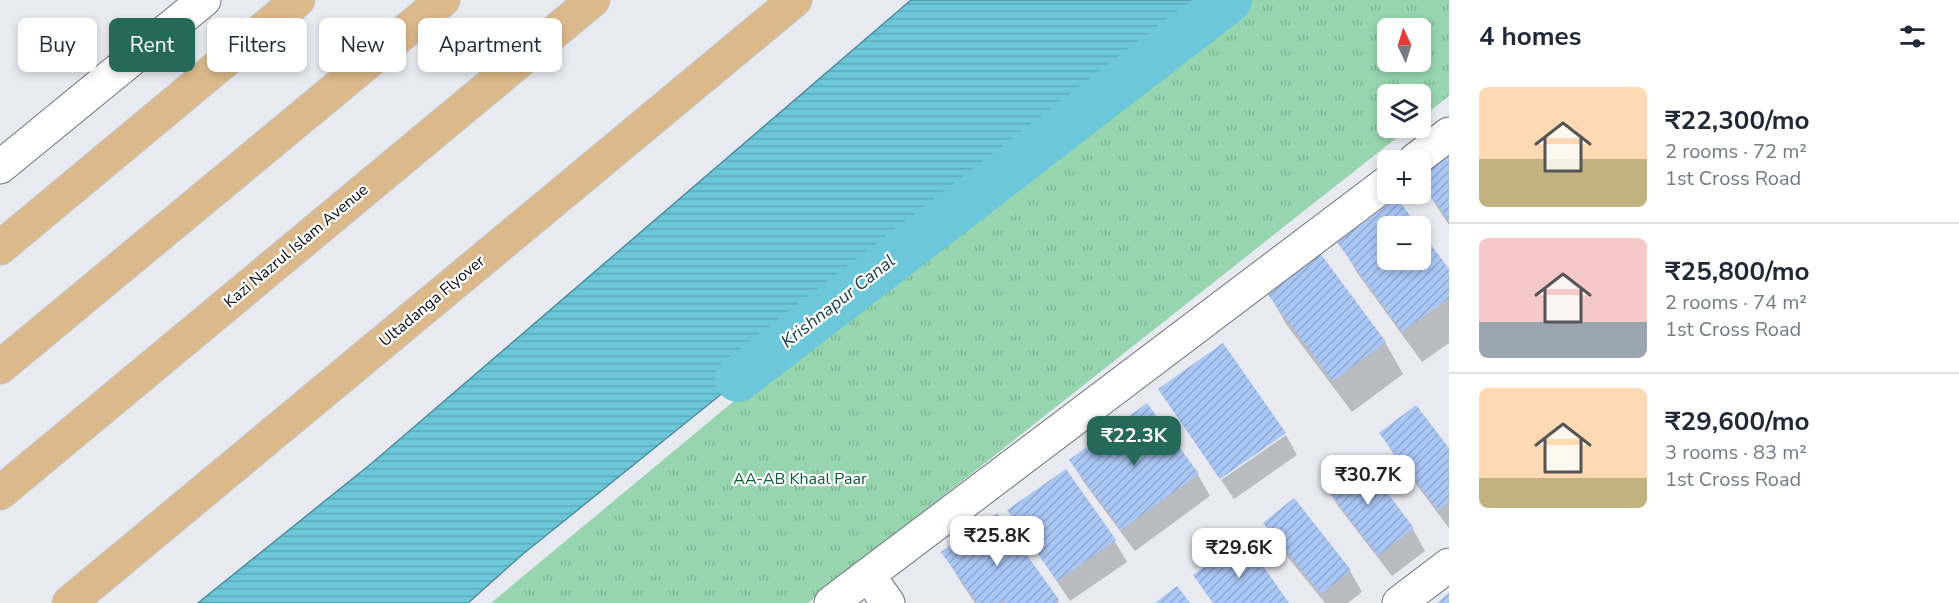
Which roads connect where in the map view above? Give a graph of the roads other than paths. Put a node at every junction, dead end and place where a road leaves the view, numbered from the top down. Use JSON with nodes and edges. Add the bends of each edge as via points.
{"nodes":[{"id":1,"x":298,"y":0,"type":"edge"},
{"id":2,"x":443,"y":0,"type":"edge"},
{"id":3,"x":592,"y":0,"type":"edge"},
{"id":4,"x":795,"y":0,"type":"edge"},
{"id":5,"x":186,"y":4,"type":"edge"},
{"id":6,"x":1449,"y":134,"type":"edge"},
{"id":7,"x":1428,"y":150,"type":"edge"},
{"id":8,"x":0,"y":167,"type":"edge"},
{"id":9,"x":1377,"y":190,"type":"edge"},
{"id":10,"x":0,"y":248,"type":"edge"},
{"id":11,"x":0,"y":367,"type":"edge"},
{"id":12,"x":0,"y":493,"type":"edge"},
{"id":13,"x":1449,"y":565,"type":"edge"},
{"id":14,"x":868,"y":575,"type":"junction"},
{"id":15,"x":69,"y":603,"type":"edge"},
{"id":16,"x":831,"y":603,"type":"edge"},
{"id":17,"x":888,"y":603,"type":"edge"},
{"id":18,"x":1399,"y":603,"type":"edge"}],
"edges":[{"from":1,"to":10,"type":"main road"},
{"from":2,"to":11,"type":"main road"},
{"from":3,"to":12,"type":"main road","name":"Kazi Nazrul Islam Avenue"},
{"from":4,"to":15,"type":"main road","name":"Ultadanga Flyover"},
{"from":5,"to":8,"type":"street"},
{"from":6,"to":7,"type":"street"},
{"from":9,"to":14,"type":"street"},
{"from":13,"to":18,"type":"street"},
{"from":14,"to":16,"type":"street"},
{"from":14,"to":17,"type":"street"}]}
